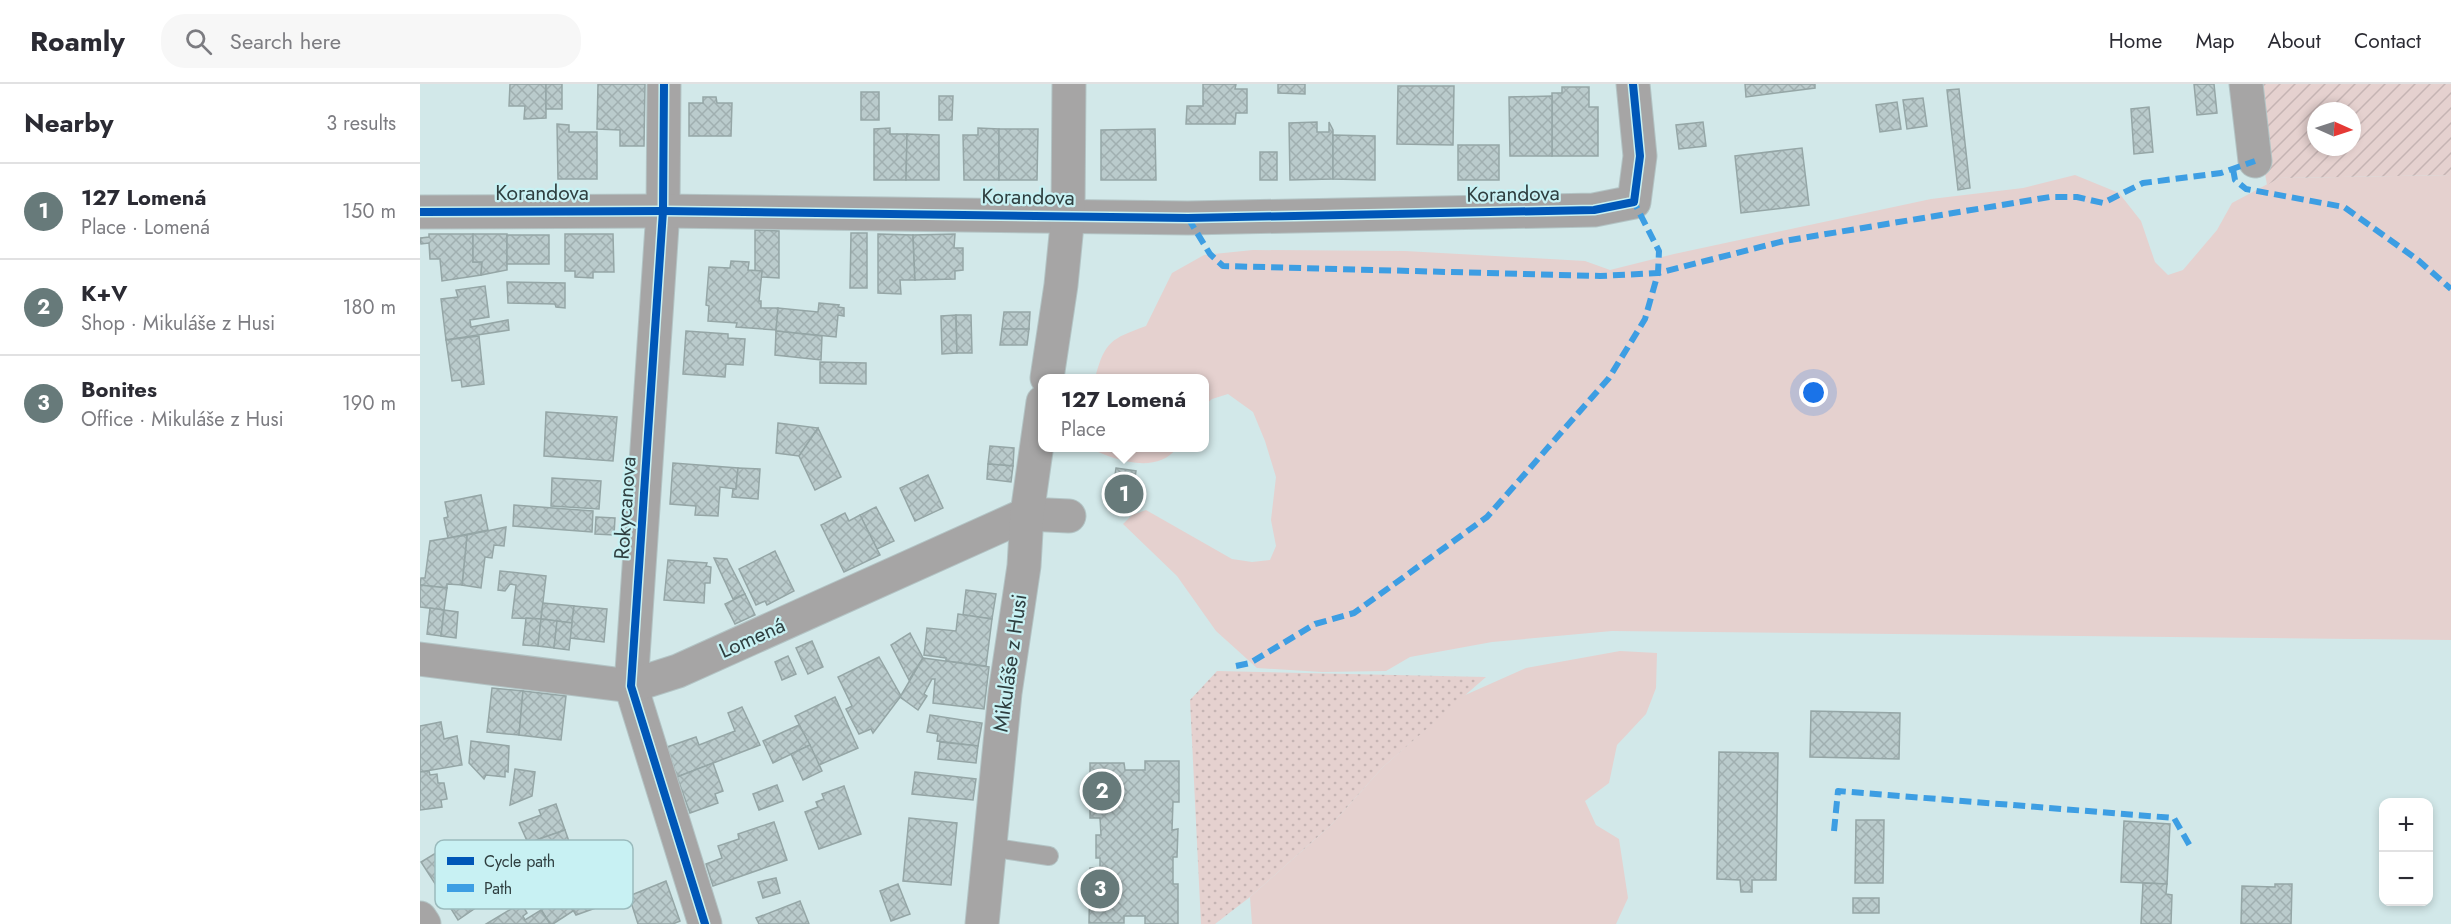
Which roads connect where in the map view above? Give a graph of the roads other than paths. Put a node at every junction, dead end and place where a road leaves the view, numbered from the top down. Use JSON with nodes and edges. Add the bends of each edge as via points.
{"nodes":[{"id":1,"x":664,"y":84,"type":"edge"},
{"id":2,"x":1069,"y":84,"type":"edge"},
{"id":3,"x":1633,"y":84,"type":"edge"},
{"id":4,"x":2246,"y":84,"type":"edge"},
{"id":5,"x":2255,"y":161,"type":"dead end"},
{"id":6,"x":663,"y":211,"type":"junction"},
{"id":7,"x":420,"y":212,"type":"edge"},
{"id":8,"x":1068,"y":215,"type":"junction"},
{"id":9,"x":1048,"y":374,"type":"edge"},
{"id":10,"x":1038,"y":437,"type":"edge"},
{"id":11,"x":1027,"y":514,"type":"junction"},
{"id":12,"x":1069,"y":516,"type":"dead end"},
{"id":13,"x":420,"y":659,"type":"edge"},
{"id":14,"x":631,"y":686,"type":"junction"},
{"id":15,"x":988,"y":847,"type":"junction"},
{"id":16,"x":1049,"y":856,"type":"dead end"},
{"id":17,"x":420,"y":918,"type":"edge"},
{"id":18,"x":424,"y":924,"type":"edge"},
{"id":19,"x":705,"y":924,"type":"edge"},
{"id":20,"x":982,"y":924,"type":"edge"}],
"edges":[{"from":1,"to":6,"type":"street","name":"Rokycanova"},
{"from":2,"to":8,"type":"street"},
{"from":3,"to":8,"type":"street","name":"Korandova","via":[[1640,156],[1634,202],[1594,210],[1188,218]]},
{"from":4,"to":5,"type":"street"},
{"from":6,"to":7,"type":"street","name":"Korandova"},
{"from":6,"to":8,"type":"street","name":"Korandova"},
{"from":6,"to":14,"type":"street","name":"Rokycanova"},
{"from":8,"to":9,"type":"street"},
{"from":10,"to":11,"type":"street","name":"Mikuláše z Husi"},
{"from":11,"to":12,"type":"street","name":"Lomená"},
{"from":11,"to":14,"type":"street","name":"Lomená","via":[[678,671]]},
{"from":11,"to":15,"type":"street","name":"Mikuláše z Husi","via":[[1024,566]]},
{"from":13,"to":14,"type":"street","name":"Lomená"},
{"from":14,"to":19,"type":"street","name":"Rokycanova"},
{"from":15,"to":16,"type":"lane"},
{"from":15,"to":20,"type":"street","name":"Mikuláše z Husi"},
{"from":17,"to":18,"type":"street"}]}
